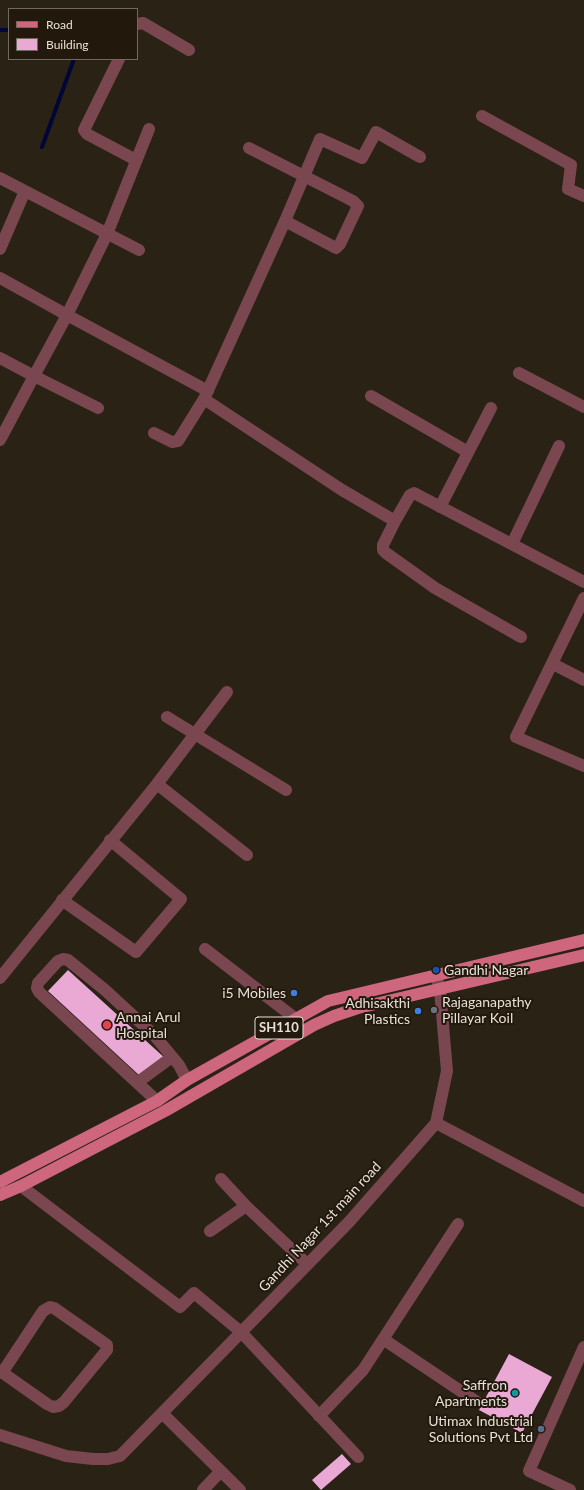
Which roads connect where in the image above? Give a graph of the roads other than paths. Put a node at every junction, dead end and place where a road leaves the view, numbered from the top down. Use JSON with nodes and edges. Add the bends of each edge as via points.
{"nodes":[{"id":1,"x":138,"y":24,"type":"edge"},
{"id":2,"x":189,"y":50,"type":"dead end"},
{"id":3,"x":118,"y":60,"type":"edge"},
{"id":4,"x":482,"y":116,"type":"dead end"},
{"id":5,"x":149,"y":129,"type":"dead end"},
{"id":6,"x":249,"y":148,"type":"dead end"},
{"id":7,"x":420,"y":157,"type":"dead end"},
{"id":8,"x":136,"y":160,"type":"junction"},
{"id":9,"x":304,"y":176,"type":"junction"},
{"id":10,"x":0,"y":178,"type":"edge"},
{"id":11,"x":25,"y":191,"type":"junction"},
{"id":12,"x":584,"y":196,"type":"edge"},
{"id":13,"x":285,"y":221,"type":"junction"},
{"id":14,"x":107,"y":234,"type":"junction"},
{"id":15,"x":0,"y":249,"type":"edge"},
{"id":16,"x":139,"y":250,"type":"dead end"},
{"id":17,"x":0,"y":278,"type":"edge"},
{"id":18,"x":67,"y":316,"type":"junction"},
{"id":19,"x":0,"y":358,"type":"edge"},
{"id":20,"x":519,"y":373,"type":"dead end"},
{"id":21,"x":34,"y":376,"type":"junction"},
{"id":22,"x":206,"y":395,"type":"junction"},
{"id":23,"x":371,"y":396,"type":"dead end"},
{"id":24,"x":584,"y":407,"type":"edge"},
{"id":25,"x":98,"y":408,"type":"dead end"},
{"id":26,"x":491,"y":408,"type":"dead end"},
{"id":27,"x":154,"y":433,"type":"dead end"},
{"id":28,"x":0,"y":440,"type":"edge"},
{"id":29,"x":559,"y":446,"type":"dead end"},
{"id":30,"x":468,"y":452,"type":"junction"},
{"id":31,"x":440,"y":507,"type":"junction"},
{"id":32,"x":395,"y":521,"type":"junction"},
{"id":33,"x":512,"y":544,"type":"junction"},
{"id":34,"x":584,"y":582,"type":"edge"},
{"id":35,"x":584,"y":598,"type":"edge"},
{"id":36,"x":521,"y":637,"type":"dead end"},
{"id":37,"x":553,"y":664,"type":"junction"},
{"id":38,"x":584,"y":680,"type":"edge"},
{"id":39,"x":227,"y":692,"type":"dead end"},
{"id":40,"x":167,"y":717,"type":"dead end"},
{"id":41,"x":196,"y":735,"type":"junction"},
{"id":42,"x":584,"y":766,"type":"edge"},
{"id":43,"x":157,"y":784,"type":"junction"},
{"id":44,"x":286,"y":790,"type":"dead end"},
{"id":45,"x":110,"y":840,"type":"junction"},
{"id":46,"x":247,"y":855,"type":"dead end"},
{"id":47,"x":62,"y":900,"type":"junction"},
{"id":48,"x":584,"y":940,"type":"edge"},
{"id":49,"x":205,"y":949,"type":"dead end"},
{"id":50,"x":584,"y":955,"type":"edge"},
{"id":51,"x":436,"y":975,"type":"junction"},
{"id":52,"x":0,"y":978,"type":"edge"},
{"id":53,"x":440,"y":990,"type":"junction"},
{"id":54,"x":296,"y":1019,"type":"junction"},
{"id":55,"x":172,"y":1056,"type":"junction"},
{"id":56,"x":187,"y":1080,"type":"junction"},
{"id":57,"x":138,"y":1082,"type":"junction"},
{"id":58,"x":157,"y":1101,"type":"junction"},
{"id":59,"x":436,"y":1123,"type":"junction"},
{"id":60,"x":221,"y":1179,"type":"dead end"},
{"id":61,"x":0,"y":1182,"type":"edge"},
{"id":62,"x":21,"y":1186,"type":"junction"},
{"id":63,"x":0,"y":1195,"type":"edge"},
{"id":64,"x":584,"y":1201,"type":"edge"},
{"id":65,"x":246,"y":1206,"type":"junction"},
{"id":66,"x":458,"y":1224,"type":"dead end"},
{"id":67,"x":210,"y":1231,"type":"dead end"},
{"id":68,"x":307,"y":1264,"type":"junction"},
{"id":69,"x":241,"y":1332,"type":"junction"},
{"id":70,"x":383,"y":1339,"type":"junction"},
{"id":71,"x":584,"y":1347,"type":"edge"},
{"id":72,"x":1,"y":1372,"type":"edge"},
{"id":73,"x":477,"y":1402,"type":"dead end"},
{"id":74,"x":162,"y":1413,"type":"junction"},
{"id":75,"x":319,"y":1416,"type":"junction"},
{"id":76,"x":0,"y":1435,"type":"edge"},
{"id":77,"x":358,"y":1457,"type":"dead end"},
{"id":78,"x":221,"y":1471,"type":"junction"},
{"id":79,"x":202,"y":1490,"type":"edge"},
{"id":80,"x":240,"y":1490,"type":"edge"},
{"id":81,"x":570,"y":1490,"type":"edge"}],
"edges":[{"from":1,"to":2,"type":"street","via":[[143,23]]},
{"from":3,"to":8,"type":"street","via":[[84,130]]},
{"from":4,"to":12,"type":"street","via":[[571,165],[568,189]]},
{"from":5,"to":8,"type":"street"},
{"from":6,"to":9,"type":"street"},
{"from":7,"to":9,"type":"street","via":[[376,132],[362,158],[320,139]]},
{"from":8,"to":14,"type":"street"},
{"from":9,"to":13,"type":"street"},
{"from":9,"to":13,"type":"street","via":[[358,206],[336,248]]},
{"from":10,"to":11,"type":"street"},
{"from":11,"to":14,"type":"street"},
{"from":11,"to":15,"type":"street"},
{"from":13,"to":22,"type":"street"},
{"from":14,"to":16,"type":"street"},
{"from":14,"to":18,"type":"street"},
{"from":17,"to":18,"type":"street"},
{"from":18,"to":21,"type":"street"},
{"from":18,"to":22,"type":"street"},
{"from":19,"to":21,"type":"street"},
{"from":20,"to":24,"type":"street"},
{"from":21,"to":25,"type":"street"},
{"from":21,"to":28,"type":"street"},
{"from":22,"to":27,"type":"street","via":[[178,441],[172,442]]},
{"from":22,"to":32,"type":"street","via":[[329,481]]},
{"from":23,"to":30,"type":"street"},
{"from":26,"to":30,"type":"street"},
{"from":29,"to":33,"type":"street"},
{"from":30,"to":31,"type":"street"},
{"from":31,"to":32,"type":"street","via":[[414,493],[410,494]]},
{"from":31,"to":33,"type":"street"},
{"from":32,"to":36,"type":"street","via":[[383,545],[386,553],[435,588]]},
{"from":33,"to":34,"type":"street"},
{"from":35,"to":37,"type":"street"},
{"from":37,"to":38,"type":"street"},
{"from":37,"to":42,"type":"street","via":[[516,737]]},
{"from":39,"to":41,"type":"street"},
{"from":40,"to":41,"type":"street"},
{"from":41,"to":43,"type":"street"},
{"from":41,"to":44,"type":"street"},
{"from":43,"to":45,"type":"street"},
{"from":43,"to":46,"type":"street"},
{"from":45,"to":47,"type":"street"},
{"from":45,"to":47,"type":"street","via":[[181,899],[136,952]]},
{"from":47,"to":52,"type":"street"},
{"from":48,"to":51,"type":"main road","number":"SH110"},
{"from":49,"to":54,"type":"street"},
{"from":50,"to":53,"type":"main road","number":"SH110"},
{"from":51,"to":53,"type":"street","name":"Gandhi Nagar 1st main road"},
{"from":51,"to":54,"type":"main road","number":"SH110","via":[[328,1001]]},
{"from":53,"to":59,"type":"street","name":"Gandhi Nagar 1st main road","via":[[447,1071]]},
{"from":53,"to":62,"type":"main road","number":"SH110","via":[[358,1008],[314,1025],[165,1111]]},
{"from":54,"to":56,"type":"main road","number":"SH110"},
{"from":55,"to":56,"type":"street"},
{"from":55,"to":57,"type":"street"},
{"from":55,"to":57,"type":"street","via":[[154,1035],[105,990],[68,960],[58,961],[38,983],[39,992]]},
{"from":56,"to":58,"type":"main road","number":"SH110"},
{"from":57,"to":58,"type":"street"},
{"from":58,"to":61,"type":"main road","number":"SH110"},
{"from":59,"to":64,"type":"street"},
{"from":59,"to":68,"type":"street","name":"Gandhi Nagar 1st main road","via":[[349,1222]]},
{"from":60,"to":65,"type":"street"},
{"from":62,"to":63,"type":"main road","number":"SH110"},
{"from":62,"to":69,"type":"street","via":[[180,1306],[194,1293]]},
{"from":65,"to":67,"type":"street"},
{"from":65,"to":68,"type":"street"},
{"from":66,"to":70,"type":"street"},
{"from":68,"to":69,"type":"street","name":"Gandhi Nagar 1st main road"},
{"from":69,"to":74,"type":"street","name":"Gandhi Nagar 1st main road"},
{"from":69,"to":75,"type":"street"},
{"from":70,"to":73,"type":"street"},
{"from":70,"to":75,"type":"street","via":[[363,1370]]},
{"from":71,"to":81,"type":"street","via":[[529,1471]]},
{"from":72,"to":72,"type":"street","via":[[47,1404],[59,1406],[107,1350],[107,1345],[50,1307],[43,1311]]},
{"from":74,"to":76,"type":"street","name":"Gandhi Nagar 1st main road","via":[[120,1456],[108,1459],[66,1456]]},
{"from":74,"to":78,"type":"street"},
{"from":75,"to":77,"type":"street"},
{"from":78,"to":79,"type":"street"},
{"from":78,"to":80,"type":"street"}]}
